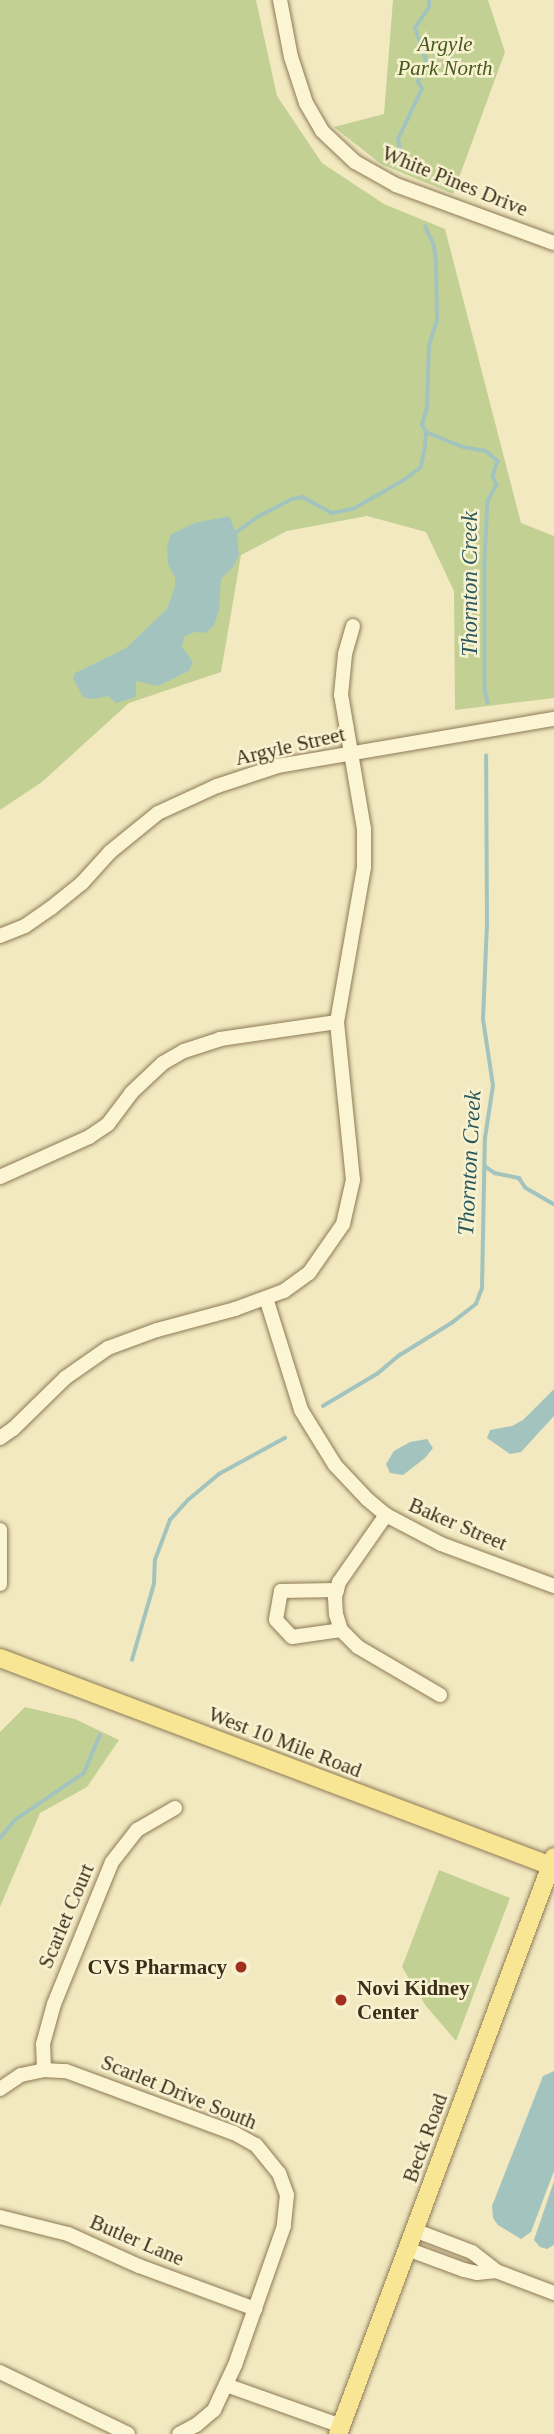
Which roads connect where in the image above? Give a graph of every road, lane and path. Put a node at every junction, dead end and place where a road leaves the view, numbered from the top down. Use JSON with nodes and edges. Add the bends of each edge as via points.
{"nodes":[{"id":1,"x":280,"y":0,"type":"edge"},
{"id":2,"x":554,"y":243,"type":"edge"},
{"id":3,"x":353,"y":626,"type":"dead end"},
{"id":4,"x":554,"y":719,"type":"edge"},
{"id":5,"x":352,"y":753,"type":"junction"},
{"id":6,"x":0,"y":936,"type":"edge"},
{"id":7,"x":337,"y":1021,"type":"junction"},
{"id":8,"x":0,"y":1177,"type":"edge"},
{"id":9,"x":266,"y":1298,"type":"junction"},
{"id":10,"x":0,"y":1438,"type":"edge"},
{"id":11,"x":386,"y":1515,"type":"junction"},
{"id":12,"x":0,"y":1530,"type":"edge"},
{"id":13,"x":1,"y":1562,"type":"edge"},
{"id":14,"x":0,"y":1584,"type":"edge"},
{"id":15,"x":554,"y":1586,"type":"edge"},
{"id":16,"x":337,"y":1590,"type":"junction"},
{"id":17,"x":341,"y":1630,"type":"junction"},
{"id":18,"x":0,"y":1658,"type":"edge"},
{"id":19,"x":440,"y":1695,"type":"dead end"},
{"id":20,"x":175,"y":1808,"type":"dead end"},
{"id":21,"x":553,"y":1864,"type":"edge"},
{"id":22,"x":44,"y":2070,"type":"junction"},
{"id":23,"x":0,"y":2089,"type":"edge"},
{"id":24,"x":0,"y":2217,"type":"edge"},
{"id":25,"x":414,"y":2230,"type":"junction"},
{"id":26,"x":407,"y":2249,"type":"junction"},
{"id":27,"x":496,"y":2272,"type":"junction"},
{"id":28,"x":554,"y":2293,"type":"edge"},
{"id":29,"x":255,"y":2309,"type":"junction"},
{"id":30,"x":0,"y":2372,"type":"edge"},
{"id":31,"x":226,"y":2385,"type":"junction"},
{"id":32,"x":339,"y":2430,"type":"edge"},
{"id":33,"x":128,"y":2434,"type":"edge"},
{"id":34,"x":180,"y":2434,"type":"edge"}],
"edges":[{"from":1,"to":2,"type":"street","name":"White Pines Drive","via":[[306,103],[322,131],[355,162],[396,184]]},
{"from":3,"to":5,"type":"street","via":[[341,695]]},
{"from":4,"to":5,"type":"street","name":"Argyle Street"},
{"from":5,"to":6,"type":"street","name":"Argyle Street","via":[[278,766],[216,786],[158,813],[51,908]]},
{"from":5,"to":7,"type":"street","via":[[364,830],[364,867]]},
{"from":7,"to":8,"type":"street","via":[[220,1039],[184,1051],[163,1063],[131,1093],[99,1131]]},
{"from":7,"to":9,"type":"street","via":[[352,1149],[350,1200],[342,1224],[309,1273]]},
{"from":9,"to":10,"type":"street","via":[[108,1349],[65,1378]]},
{"from":9,"to":11,"type":"street","name":"Baker Street","via":[[289,1378],[314,1435],[335,1465]]},
{"from":11,"to":15,"type":"street","name":"Baker Street","via":[[441,1544]]},
{"from":11,"to":16,"type":"street"},
{"from":12,"to":13,"type":"street"},
{"from":13,"to":14,"type":"street"},
{"from":16,"to":17,"type":"street"},
{"from":16,"to":17,"type":"street","via":[[281,1591],[275,1620],[292,1637]]},
{"from":17,"to":19,"type":"street","via":[[358,1647]]},
{"from":18,"to":21,"type":"main road","name":"West 10 Mile Road"},
{"from":20,"to":22,"type":"street","name":"Scarlet Court","via":[[137,1829],[112,1862],[54,2004],[43,2044]]},
{"from":21,"to":25,"type":"main road","name":"Beck Road"},
{"from":22,"to":23,"type":"street","name":"Scarlet Drive South","via":[[21,2075]]},
{"from":22,"to":29,"type":"street","name":"Scarlet Drive South","via":[[95,2080],[202,2119],[256,2145],[279,2173],[287,2195],[284,2226]]},
{"from":24,"to":29,"type":"street","name":"Butler Lane","via":[[68,2234]]},
{"from":25,"to":26,"type":"main road","name":"Beck Road"},
{"from":25,"to":27,"type":"street","via":[[472,2252]]},
{"from":26,"to":27,"type":"street","via":[[464,2270]]},
{"from":26,"to":32,"type":"main road","name":"Beck Road"},
{"from":27,"to":28,"type":"street"},
{"from":29,"to":31,"type":"street","name":"Scarlet Drive South"},
{"from":30,"to":33,"type":"street"},
{"from":31,"to":32,"type":"street"},
{"from":31,"to":34,"type":"street","name":"Scarlet Drive South","via":[[214,2410]]}]}
